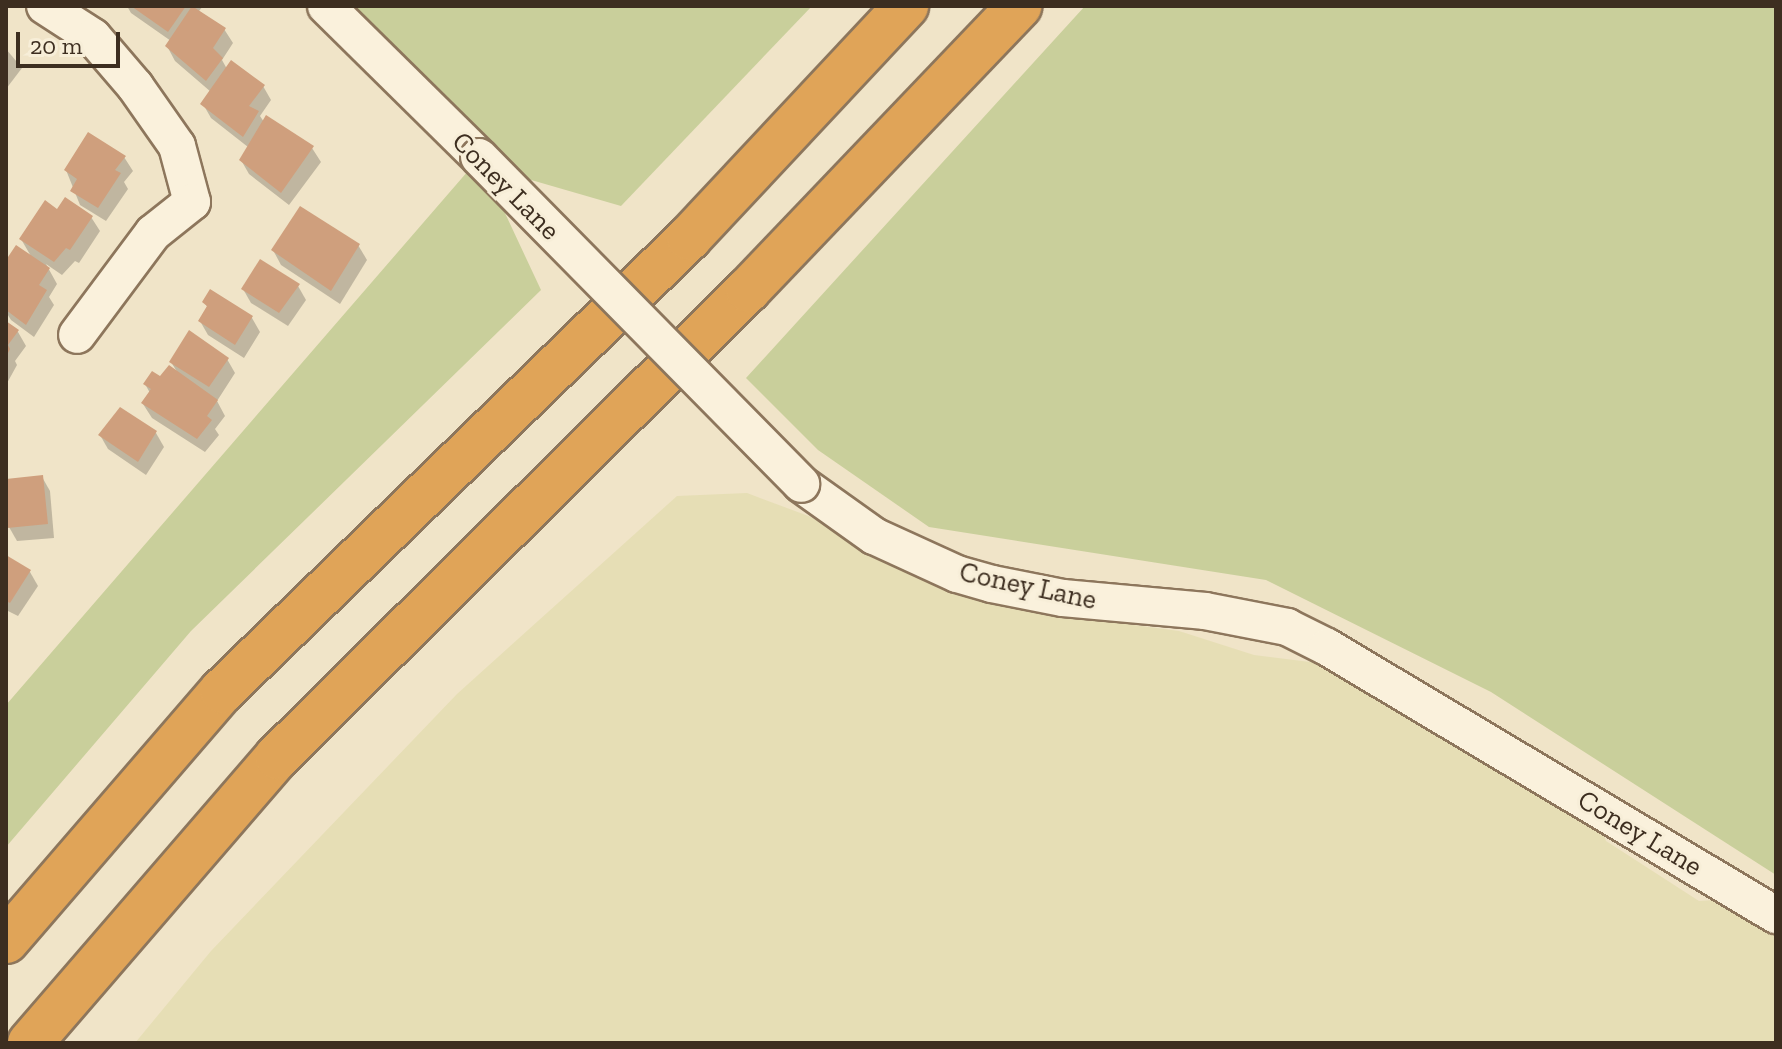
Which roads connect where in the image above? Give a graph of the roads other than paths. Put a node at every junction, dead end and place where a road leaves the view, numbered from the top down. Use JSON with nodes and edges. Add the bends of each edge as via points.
{"nodes":[{"id":1,"x":45,"y":6,"type":"edge"},
{"id":2,"x":326,"y":6,"type":"edge"},
{"id":3,"x":906,"y":6,"type":"edge"},
{"id":4,"x":1019,"y":6,"type":"edge"},
{"id":5,"x":77,"y":335,"type":"dead end"},
{"id":6,"x":1776,"y":915,"type":"edge"},
{"id":7,"x":6,"y":941,"type":"edge"},
{"id":8,"x":30,"y":1043,"type":"edge"}],
"edges":[{"from":1,"to":5,"type":"street","via":[[93,37],[135,86],[177,146],[192,202],[153,233]]},
{"from":2,"to":6,"type":"street","name":"Coney Lane","bridge":true,"via":[[801,484],[874,536],[969,578],[1063,598],[1205,611],[1287,627]]},
{"from":3,"to":7,"type":"highway","via":[[689,238],[222,691]]},
{"from":4,"to":8,"type":"highway","via":[[748,290],[277,757]]}]}
